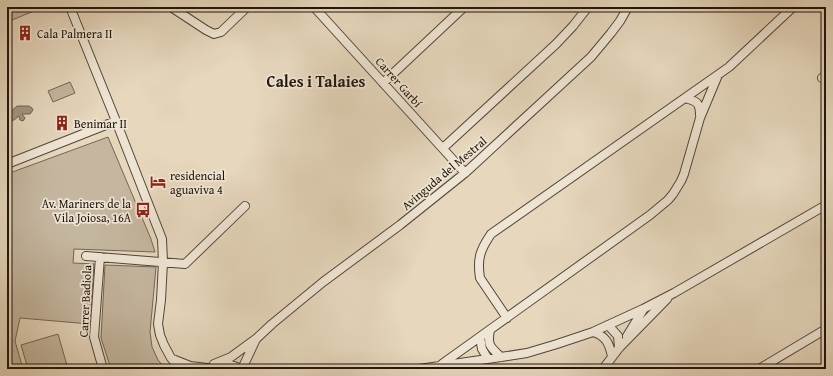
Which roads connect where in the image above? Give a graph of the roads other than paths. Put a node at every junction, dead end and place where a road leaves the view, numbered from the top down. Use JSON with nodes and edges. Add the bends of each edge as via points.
{"nodes":[{"id":1,"x":70,"y":7,"type":"edge"},
{"id":2,"x":171,"y":7,"type":"edge"},
{"id":3,"x":247,"y":7,"type":"edge"},
{"id":4,"x":314,"y":7,"type":"edge"},
{"id":5,"x":464,"y":7,"type":"edge"},
{"id":6,"x":588,"y":7,"type":"edge"},
{"id":7,"x":628,"y":7,"type":"edge"},
{"id":8,"x":794,"y":7,"type":"edge"},
{"id":9,"x":718,"y":75,"type":"junction"},
{"id":10,"x":384,"y":83,"type":"junction"},
{"id":11,"x":685,"y":98,"type":"junction"},
{"id":12,"x":700,"y":118,"type":"junction"},
{"id":13,"x":116,"y":121,"type":"junction"},
{"id":14,"x":443,"y":148,"type":"junction"},
{"id":15,"x":7,"y":164,"type":"edge"},
{"id":16,"x":465,"y":173,"type":"junction"},
{"id":17,"x":826,"y":205,"type":"edge"},
{"id":18,"x":245,"y":206,"type":"dead end"},
{"id":19,"x":86,"y":256,"type":"dead end"},
{"id":20,"x":100,"y":257,"type":"junction"},
{"id":21,"x":163,"y":262,"type":"junction"},
{"id":22,"x":674,"y":293,"type":"junction"},
{"id":23,"x":643,"y":309,"type":"junction"},
{"id":24,"x":508,"y":318,"type":"junction"},
{"id":25,"x":608,"y":325,"type":"junction"},
{"id":26,"x":490,"y":330,"type":"junction"},
{"id":27,"x":826,"y":330,"type":"edge"},
{"id":28,"x":593,"y":332,"type":"junction"},
{"id":29,"x":480,"y":337,"type":"junction"},
{"id":30,"x":257,"y":338,"type":"junction"},
{"id":31,"x":619,"y":348,"type":"junction"},
{"id":32,"x":612,"y":356,"type":"junction"},
{"id":33,"x":501,"y":357,"type":"junction"},
{"id":34,"x":171,"y":358,"type":"junction"},
{"id":35,"x":488,"y":359,"type":"junction"},
{"id":36,"x":440,"y":366,"type":"junction"},
{"id":37,"x":209,"y":367,"type":"edge"},
{"id":38,"x":103,"y":369,"type":"edge"},
{"id":39,"x":181,"y":369,"type":"edge"},
{"id":40,"x":241,"y":369,"type":"edge"},
{"id":41,"x":419,"y":369,"type":"edge"},
{"id":42,"x":603,"y":369,"type":"edge"},
{"id":43,"x":759,"y":369,"type":"edge"}],
"edges":[{"from":1,"to":13,"type":"street"},
{"from":2,"to":3,"type":"street","via":[[214,34],[221,32]]},
{"from":4,"to":10,"type":"street","name":"Carrer Garbí"},
{"from":5,"to":10,"type":"street"},
{"from":6,"to":14,"type":"street","name":"Avinguda del Mestral","via":[[556,44]]},
{"from":7,"to":16,"type":"street","name":"Avinguda del Mestral","via":[[616,28],[591,57]]},
{"from":8,"to":9,"type":"street"},
{"from":9,"to":11,"type":"street"},
{"from":9,"to":12,"type":"street"},
{"from":10,"to":14,"type":"street","name":"Carrer Garbí"},
{"from":11,"to":12,"type":"street","via":[[698,103]]},
{"from":11,"to":24,"type":"street","via":[[491,234],[480,253],[480,278]]},
{"from":12,"to":24,"type":"street","via":[[684,174],[668,200]]},
{"from":13,"to":15,"type":"street"},
{"from":13,"to":21,"type":"street","via":[[162,239]]},
{"from":14,"to":16,"type":"street","name":"Carrer Garbí"},
{"from":16,"to":30,"type":"street","name":"Avinguda del Mestral","via":[[323,282]]},
{"from":17,"to":22,"type":"street"},
{"from":18,"to":21,"type":"street","name":"Carrer Badiola","via":[[185,264]]},
{"from":19,"to":20,"type":"street","name":"Carrer Badiola"},
{"from":20,"to":21,"type":"street","name":"Carrer Badiola"},
{"from":20,"to":38,"type":"street","name":"Carrer Badiola","via":[[94,337]]},
{"from":21,"to":34,"type":"street","via":[[158,324],[160,335]]},
{"from":22,"to":23,"type":"street"},
{"from":22,"to":31,"type":"street"},
{"from":23,"to":25,"type":"street"},
{"from":23,"to":31,"type":"street"},
{"from":24,"to":26,"type":"street"},
{"from":25,"to":28,"type":"street"},
{"from":25,"to":31,"type":"street","via":[[618,336]]},
{"from":26,"to":29,"type":"street"},
{"from":26,"to":33,"type":"street","via":[[488,340],[491,348]]},
{"from":27,"to":43,"type":"street"},
{"from":28,"to":32,"type":"street","via":[[601,334],[607,341]]},
{"from":28,"to":33,"type":"street","via":[[557,344]]},
{"from":29,"to":35,"type":"street","via":[[482,349]]},
{"from":29,"to":36,"type":"street"},
{"from":30,"to":37,"type":"street","name":"Avinguda del Mestral","via":[[231,357]]},
{"from":30,"to":40,"type":"street","name":"Avinguda del Mestral"},
{"from":31,"to":32,"type":"street"},
{"from":32,"to":42,"type":"street"},
{"from":33,"to":35,"type":"street"},
{"from":34,"to":37,"type":"street","via":[[190,366]]},
{"from":34,"to":39,"type":"street"},
{"from":35,"to":36,"type":"street"},
{"from":36,"to":41,"type":"street"},
{"from":37,"to":40,"type":"street","via":[[224,363]]}]}
